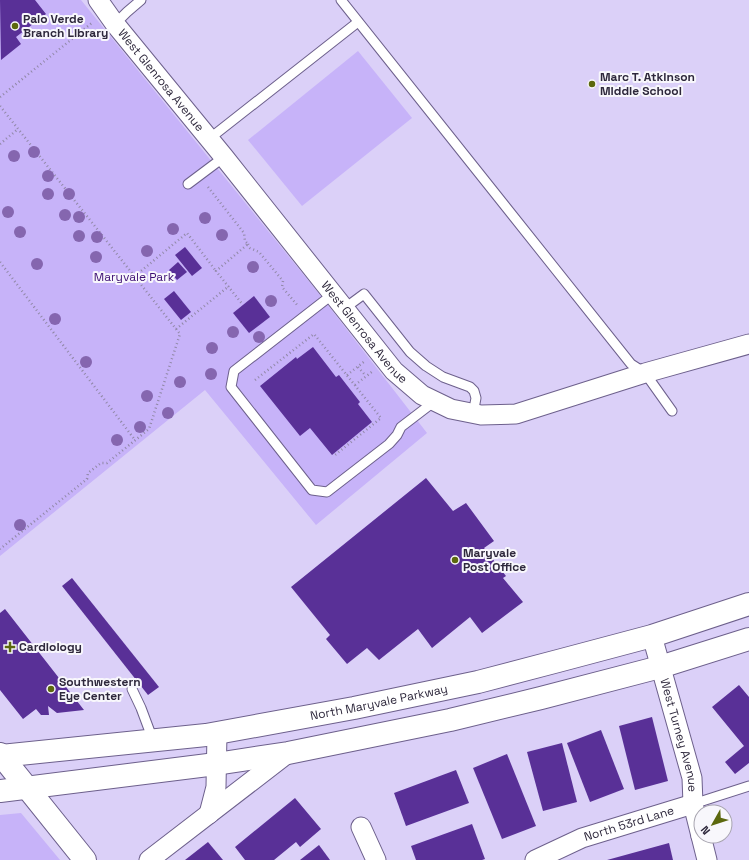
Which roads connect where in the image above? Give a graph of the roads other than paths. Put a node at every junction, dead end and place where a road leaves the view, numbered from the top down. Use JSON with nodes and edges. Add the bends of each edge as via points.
{"nodes":[{"id":1,"x":141,"y":0,"type":"edge"},
{"id":2,"x":341,"y":0,"type":"edge"},
{"id":3,"x":106,"y":12,"type":"edge"},
{"id":4,"x":358,"y":22,"type":"junction"},
{"id":5,"x":209,"y":139,"type":"junction"},
{"id":6,"x":224,"y":157,"type":"junction"},
{"id":7,"x":188,"y":184,"type":"dead end"},
{"id":8,"x":339,"y":301,"type":"junction"},
{"id":9,"x":749,"y":344,"type":"edge"},
{"id":10,"x":645,"y":373,"type":"junction"},
{"id":11,"x":435,"y":401,"type":"junction"},
{"id":12,"x":672,"y":410,"type":"dead end"},
{"id":13,"x":473,"y":414,"type":"junction"},
{"id":14,"x":749,"y":604,"type":"edge"},
{"id":15,"x":652,"y":636,"type":"junction"},
{"id":16,"x":749,"y":639,"type":"edge"},
{"id":17,"x":660,"y":667,"type":"junction"},
{"id":18,"x":132,"y":689,"type":"dead end"},
{"id":19,"x":217,"y":733,"type":"junction"},
{"id":20,"x":152,"y":740,"type":"junction"},
{"id":21,"x":288,"y":753,"type":"junction"},
{"id":22,"x":1,"y":755,"type":"edge"},
{"id":23,"x":216,"y":764,"type":"junction"},
{"id":24,"x":749,"y":786,"type":"edge"},
{"id":25,"x":26,"y":787,"type":"junction"},
{"id":26,"x":0,"y":791,"type":"edge"},
{"id":27,"x":693,"y":804,"type":"junction"},
{"id":28,"x":209,"y":814,"type":"junction"},
{"id":29,"x":361,"y":827,"type":"dead end"},
{"id":30,"x":703,"y":844,"type":"edge"},
{"id":31,"x":85,"y":860,"type":"edge"},
{"id":32,"x":149,"y":860,"type":"edge"},
{"id":33,"x":376,"y":860,"type":"edge"},
{"id":34,"x":535,"y":860,"type":"edge"},
{"id":35,"x":707,"y":860,"type":"edge"}],
"edges":[{"from":1,"to":3,"type":"lane","via":[[126,12]]},
{"from":2,"to":4,"type":"lane"},
{"from":3,"to":5,"type":"street","name":"West Glenrosa Avenue"},
{"from":4,"to":5,"type":"lane"},
{"from":4,"to":10,"type":"lane","via":[[631,364]]},
{"from":5,"to":6,"type":"street","name":"West Glenrosa Avenue"},
{"from":6,"to":7,"type":"lane"},
{"from":6,"to":8,"type":"street","name":"West Glenrosa Avenue"},
{"from":8,"to":11,"type":"street","name":"West Glenrosa Avenue","via":[[394,371],[422,395]]},
{"from":8,"to":11,"type":"lane","via":[[234,371],[231,388],[312,490],[327,492],[389,444],[401,427]]},
{"from":8,"to":13,"type":"lane","via":[[364,294],[410,352],[426,366],[474,391],[476,398]]},
{"from":9,"to":10,"type":"street","name":"West Glenrosa Avenue"},
{"from":10,"to":12,"type":"lane"},
{"from":10,"to":13,"type":"street","name":"West Glenrosa Avenue","via":[[516,414]]},
{"from":11,"to":13,"type":"street","name":"West Glenrosa Avenue","via":[[451,409]]},
{"from":14,"to":15,"type":"street","name":"North Maryvale Parkway"},
{"from":15,"to":17,"type":"street","name":"West Turney Avenue"},
{"from":15,"to":19,"type":"street","name":"North Maryvale Parkway","via":[[478,682]]},
{"from":16,"to":17,"type":"street"},
{"from":17,"to":21,"type":"street","via":[[450,720]]},
{"from":17,"to":27,"type":"street","name":"West Turney Avenue","via":[[692,778]]},
{"from":18,"to":20,"type":"lane"},
{"from":19,"to":20,"type":"street","name":"North Maryvale Parkway"},
{"from":19,"to":23,"type":"street"},
{"from":20,"to":22,"type":"street","name":"North Maryvale Parkway"},
{"from":21,"to":23,"type":"street"},
{"from":21,"to":28,"type":"street"},
{"from":22,"to":25,"type":"street"},
{"from":23,"to":25,"type":"street"},
{"from":23,"to":28,"type":"street","via":[[216,787]]},
{"from":24,"to":27,"type":"lane","name":"North 53rd Lane"},
{"from":25,"to":26,"type":"street"},
{"from":25,"to":31,"type":"street"},
{"from":27,"to":34,"type":"street","name":"North 53rd Lane","via":[[582,838]]},
{"from":28,"to":32,"type":"street"},
{"from":29,"to":33,"type":"street"},
{"from":30,"to":35,"type":"street","name":"West Turney Avenue"}]}
